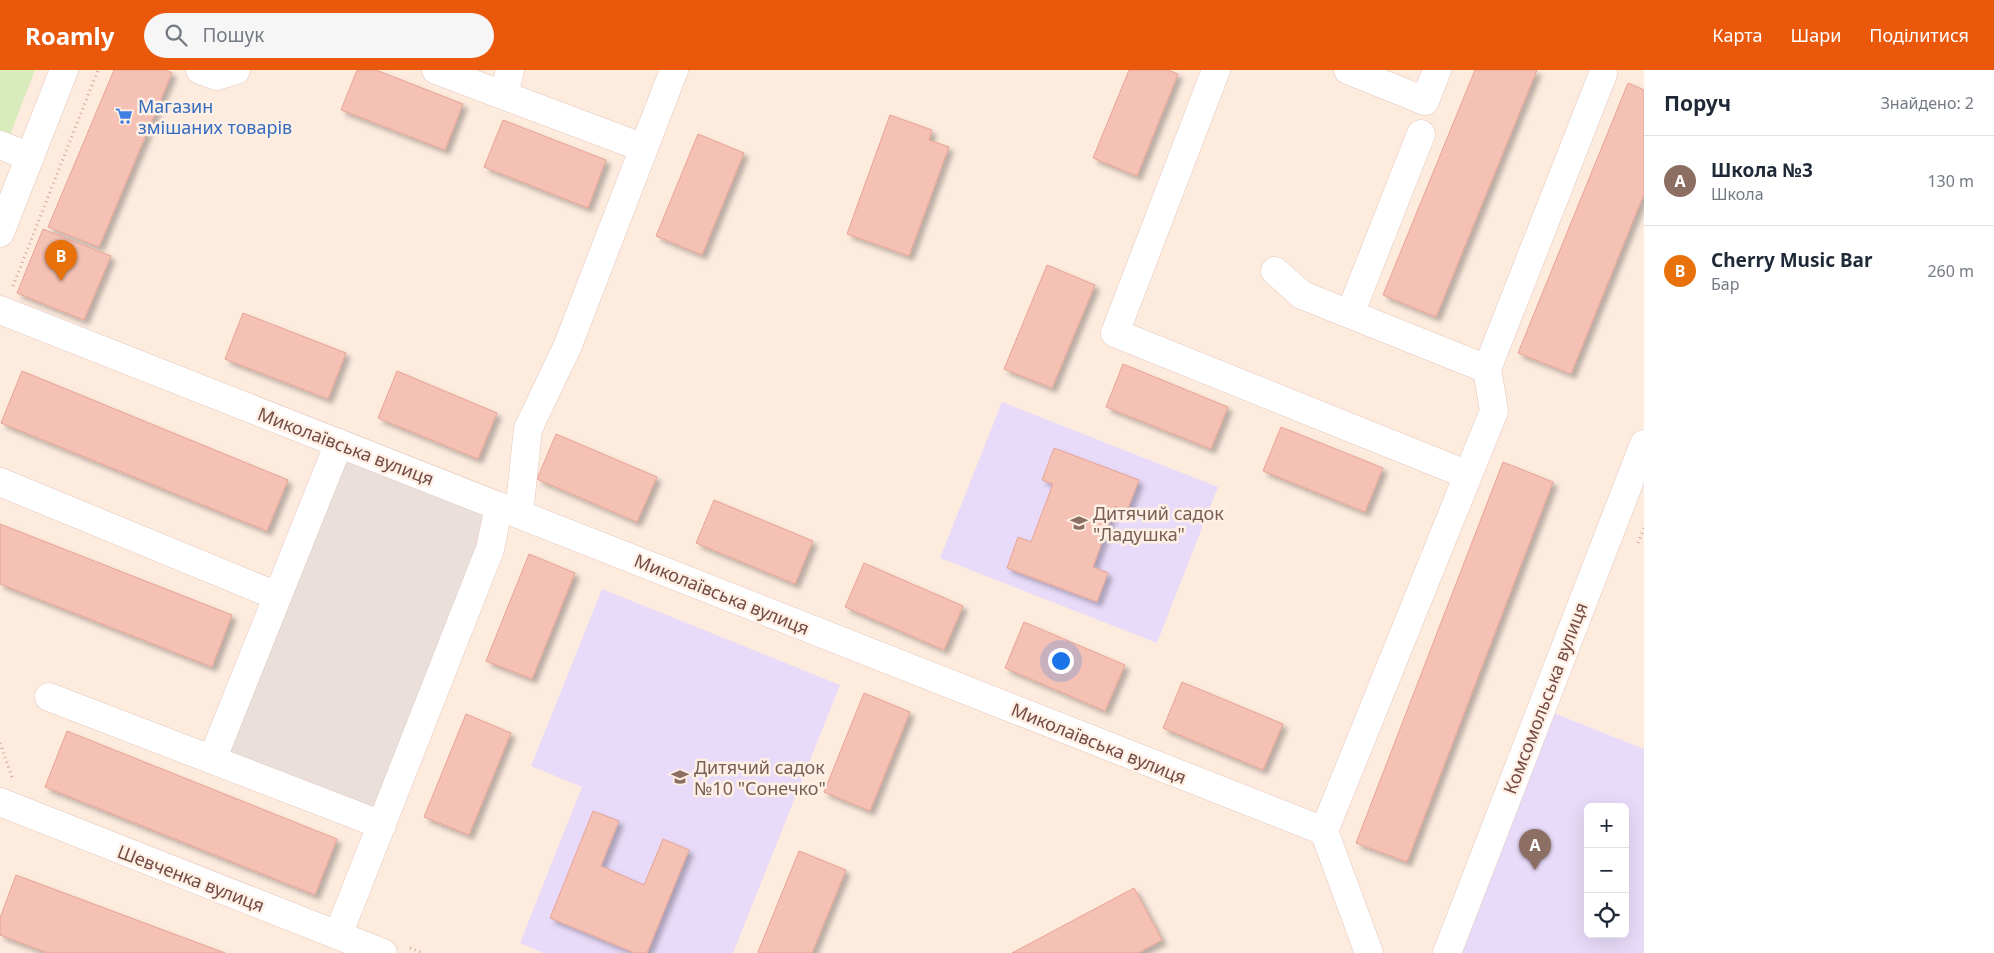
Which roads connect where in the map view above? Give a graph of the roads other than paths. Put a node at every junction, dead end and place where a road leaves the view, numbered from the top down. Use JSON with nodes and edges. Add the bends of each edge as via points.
{"nodes":[{"id":1,"x":64,"y":70,"type":"edge"},
{"id":2,"x":200,"y":70,"type":"edge"},
{"id":3,"x":236,"y":70,"type":"edge"},
{"id":4,"x":436,"y":70,"type":"edge"},
{"id":5,"x":674,"y":70,"type":"edge"},
{"id":6,"x":1216,"y":70,"type":"edge"},
{"id":7,"x":1348,"y":70,"type":"edge"},
{"id":8,"x":1437,"y":70,"type":"edge"},
{"id":9,"x":1603,"y":74,"type":"dead end"},
{"id":10,"x":507,"y":83,"type":"edge"},
{"id":11,"x":1422,"y":134,"type":"dead end"},
{"id":12,"x":0,"y":145,"type":"edge"},
{"id":13,"x":644,"y":148,"type":"junction"},
{"id":14,"x":30,"y":157,"type":"junction"},
{"id":15,"x":0,"y":233,"type":"edge"},
{"id":16,"x":1275,"y":271,"type":"dead end"},
{"id":17,"x":1,"y":310,"type":"edge"},
{"id":18,"x":1350,"y":314,"type":"junction"},
{"id":19,"x":1487,"y":369,"type":"junction"},
{"id":20,"x":338,"y":443,"type":"junction"},
{"id":21,"x":1644,"y":444,"type":"edge"},
{"id":22,"x":1468,"y":475,"type":"junction"},
{"id":23,"x":0,"y":482,"type":"edge"},
{"id":24,"x":509,"y":510,"type":"junction"},
{"id":25,"x":277,"y":596,"type":"junction"},
{"id":26,"x":49,"y":697,"type":"dead end"},
{"id":27,"x":212,"y":760,"type":"junction"},
{"id":28,"x":7,"y":794,"type":"edge"},
{"id":29,"x":382,"y":825,"type":"junction"},
{"id":30,"x":1324,"y":831,"type":"junction"},
{"id":31,"x":338,"y":936,"type":"junction"},
{"id":32,"x":383,"y":953,"type":"edge"},
{"id":33,"x":1369,"y":953,"type":"edge"},
{"id":34,"x":1447,"y":953,"type":"edge"}],
"edges":[{"from":1,"to":14,"type":"street"},
{"from":2,"to":3,"type":"street","via":[[216,76]]},
{"from":4,"to":10,"type":"street"},
{"from":5,"to":13,"type":"street"},
{"from":6,"to":22,"type":"street","via":[[1115,333]]},
{"from":7,"to":8,"type":"street","via":[[1425,100]]},
{"from":9,"to":19,"type":"street"},
{"from":10,"to":13,"type":"street"},
{"from":11,"to":18,"type":"street"},
{"from":12,"to":14,"type":"street"},
{"from":13,"to":24,"type":"street","via":[[568,345],[528,429]]},
{"from":14,"to":15,"type":"street"},
{"from":16,"to":18,"type":"street","via":[[1302,295]]},
{"from":17,"to":20,"type":"street","name":"Миколаївська вулиця"},
{"from":18,"to":19,"type":"street"},
{"from":19,"to":22,"type":"street","via":[[1494,411]]},
{"from":20,"to":24,"type":"street","name":"Миколаївська вулиця"},
{"from":20,"to":25,"type":"street"},
{"from":21,"to":34,"type":"street","name":"Комсомольська вулиця"},
{"from":22,"to":30,"type":"street"},
{"from":23,"to":25,"type":"street"},
{"from":24,"to":29,"type":"street","via":[[490,549]]},
{"from":24,"to":30,"type":"street","name":"Миколаївська вулиця"},
{"from":25,"to":27,"type":"street"},
{"from":26,"to":27,"type":"street"},
{"from":27,"to":29,"type":"street"},
{"from":28,"to":31,"type":"street","name":"Шевченка вулиця"},
{"from":29,"to":31,"type":"street"},
{"from":30,"to":33,"type":"street"},
{"from":31,"to":32,"type":"street","name":"Шевченка вулиця"}]}
